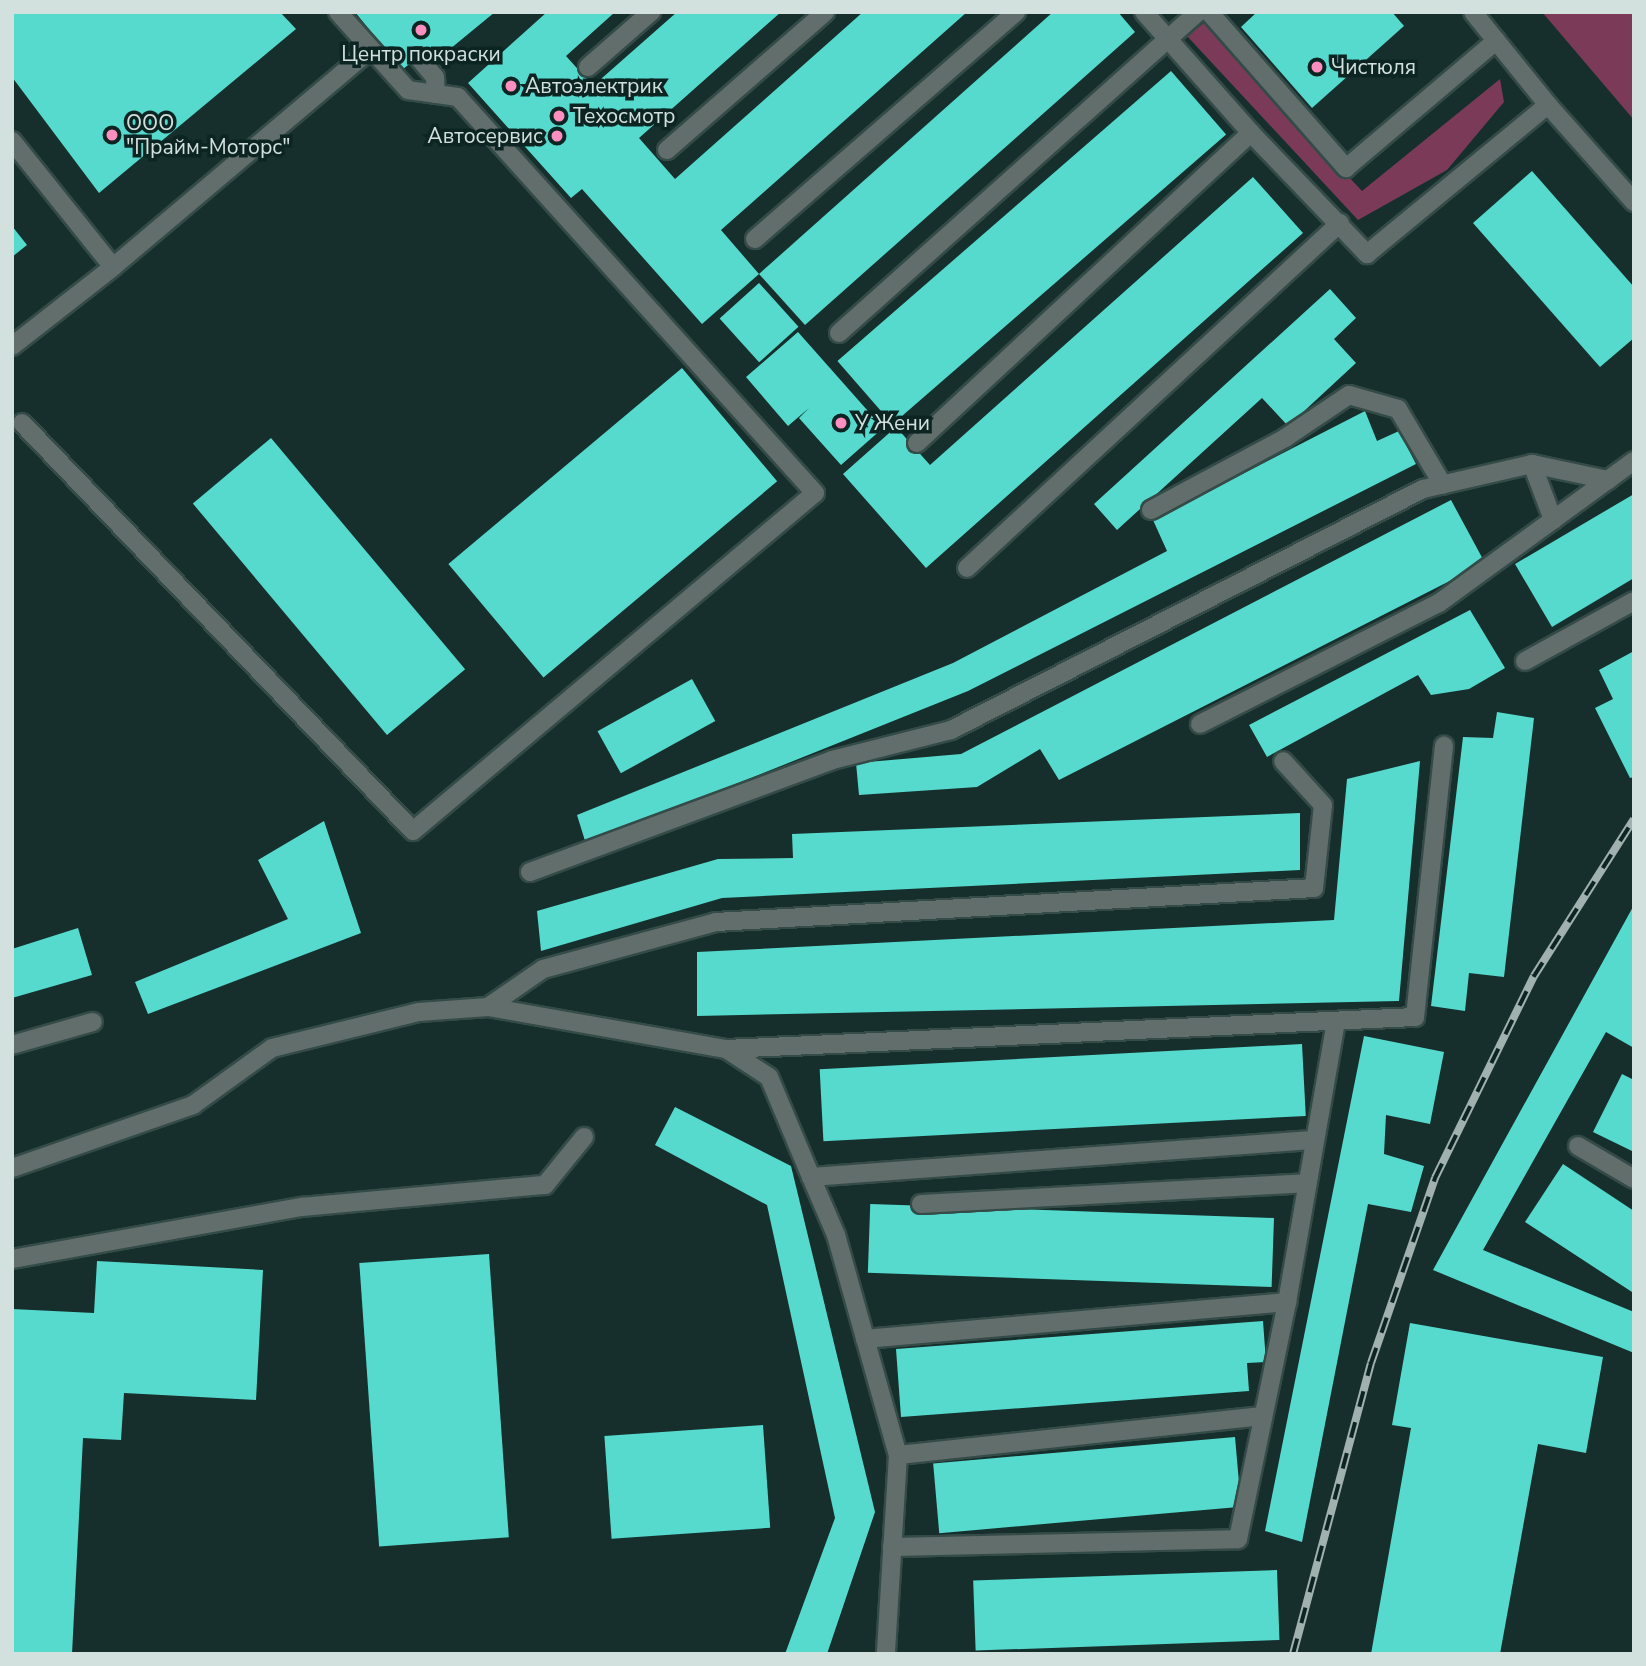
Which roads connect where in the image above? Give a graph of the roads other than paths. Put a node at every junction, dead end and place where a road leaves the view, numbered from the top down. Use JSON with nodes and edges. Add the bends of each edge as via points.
{"nodes":[{"id":1,"x":338,"y":12,"type":"edge"},
{"id":2,"x":651,"y":12,"type":"edge"},
{"id":3,"x":825,"y":12,"type":"edge"},
{"id":4,"x":1016,"y":12,"type":"edge"},
{"id":5,"x":1144,"y":12,"type":"edge"},
{"id":6,"x":1198,"y":12,"type":"edge"},
{"id":7,"x":1209,"y":12,"type":"edge"},
{"id":8,"x":1473,"y":12,"type":"edge"},
{"id":9,"x":1167,"y":36,"type":"junction"},
{"id":10,"x":1496,"y":41,"type":"junction"},
{"id":11,"x":369,"y":51,"type":"junction"},
{"id":12,"x":418,"y":58,"type":"dead end"},
{"id":13,"x":588,"y":67,"type":"dead end"},
{"id":14,"x":436,"y":94,"type":"junction"},
{"id":15,"x":1548,"y":105,"type":"junction"},
{"id":16,"x":1251,"y":133,"type":"junction"},
{"id":17,"x":12,"y":141,"type":"edge"},
{"id":18,"x":667,"y":150,"type":"dead end"},
{"id":19,"x":1634,"y":202,"type":"edge"},
{"id":20,"x":1340,"y":223,"type":"junction"},
{"id":21,"x":755,"y":239,"type":"dead end"},
{"id":22,"x":113,"y":267,"type":"junction"},
{"id":23,"x":839,"y":333,"type":"dead end"},
{"id":24,"x":12,"y":346,"type":"edge"},
{"id":25,"x":22,"y":423,"type":"dead end"},
{"id":26,"x":917,"y":443,"type":"dead end"},
{"id":27,"x":1634,"y":461,"type":"edge"},
{"id":28,"x":1532,"y":464,"type":"junction"},
{"id":29,"x":1608,"y":480,"type":"junction"},
{"id":30,"x":1443,"y":485,"type":"junction"},
{"id":31,"x":1151,"y":510,"type":"dead end"},
{"id":32,"x":1553,"y":520,"type":"junction"},
{"id":33,"x":967,"y":568,"type":"dead end"},
{"id":34,"x":1634,"y":601,"type":"edge"},
{"id":35,"x":1525,"y":661,"type":"dead end"},
{"id":36,"x":1200,"y":724,"type":"dead end"},
{"id":37,"x":1444,"y":746,"type":"dead end"},
{"id":38,"x":1283,"y":761,"type":"dead end"},
{"id":39,"x":530,"y":872,"type":"dead end"},
{"id":40,"x":488,"y":1007,"type":"junction"},
{"id":41,"x":1336,"y":1021,"type":"junction"},
{"id":42,"x":93,"y":1022,"type":"dead end"},
{"id":43,"x":12,"y":1045,"type":"edge"},
{"id":44,"x":726,"y":1049,"type":"junction"},
{"id":45,"x":584,"y":1137,"type":"dead end"},
{"id":46,"x":1312,"y":1140,"type":"junction"},
{"id":47,"x":1578,"y":1146,"type":"dead end"},
{"id":48,"x":12,"y":1168,"type":"edge"},
{"id":49,"x":811,"y":1177,"type":"junction"},
{"id":50,"x":1634,"y":1179,"type":"edge"},
{"id":51,"x":1305,"y":1183,"type":"junction"},
{"id":52,"x":921,"y":1204,"type":"dead end"},
{"id":53,"x":12,"y":1259,"type":"edge"},
{"id":54,"x":1287,"y":1302,"type":"junction"},
{"id":55,"x":865,"y":1339,"type":"junction"},
{"id":56,"x":1263,"y":1416,"type":"junction"},
{"id":57,"x":898,"y":1455,"type":"junction"},
{"id":58,"x":892,"y":1547,"type":"junction"},
{"id":59,"x":887,"y":1654,"type":"edge"}],
"edges":[{"from":1,"to":11,"type":"lane"},
{"from":2,"to":13,"type":"lane"},
{"from":3,"to":18,"type":"lane"},
{"from":4,"to":21,"type":"lane"},
{"from":5,"to":9,"type":"lane"},
{"from":6,"to":9,"type":"lane"},
{"from":7,"to":10,"type":"lane","via":[[1346,168]]},
{"from":8,"to":10,"type":"lane"},
{"from":9,"to":16,"type":"lane"},
{"from":9,"to":23,"type":"lane"},
{"from":10,"to":15,"type":"lane"},
{"from":11,"to":14,"type":"lane","via":[[408,90]]},
{"from":11,"to":22,"type":"lane"},
{"from":12,"to":14,"type":"lane","via":[[436,77]]},
{"from":14,"to":25,"type":"lane","via":[[458,97],[815,493],[413,831]]},
{"from":15,"to":19,"type":"lane"},
{"from":15,"to":20,"type":"lane","via":[[1367,254]]},
{"from":16,"to":20,"type":"lane"},
{"from":16,"to":26,"type":"lane"},
{"from":17,"to":22,"type":"lane"},
{"from":20,"to":33,"type":"lane"},
{"from":22,"to":24,"type":"lane"},
{"from":27,"to":29,"type":"lane"},
{"from":28,"to":29,"type":"lane"},
{"from":28,"to":30,"type":"lane"},
{"from":28,"to":32,"type":"lane"},
{"from":29,"to":32,"type":"lane"},
{"from":30,"to":31,"type":"lane","via":[[1398,409],[1349,395],[1285,438]]},
{"from":30,"to":39,"type":"lane","via":[[1423,489],[951,730],[832,760]]},
{"from":32,"to":36,"type":"lane","via":[[1439,603]]},
{"from":34,"to":35,"type":"lane"},
{"from":37,"to":41,"type":"lane","via":[[1415,1017]]},
{"from":38,"to":40,"type":"lane","via":[[1323,804],[1314,888],[716,922],[543,969]]},
{"from":40,"to":44,"type":"lane"},
{"from":40,"to":48,"type":"lane","via":[[419,1012],[272,1048],[193,1105]]},
{"from":41,"to":44,"type":"lane"},
{"from":41,"to":46,"type":"lane"},
{"from":42,"to":43,"type":"lane"},
{"from":44,"to":49,"type":"lane","via":[[769,1077]]},
{"from":45,"to":53,"type":"lane","via":[[545,1185],[302,1207]]},
{"from":46,"to":49,"type":"lane"},
{"from":46,"to":51,"type":"lane"},
{"from":47,"to":50,"type":"lane"},
{"from":49,"to":55,"type":"lane","via":[[836,1235]]},
{"from":51,"to":52,"type":"lane"},
{"from":51,"to":54,"type":"lane"},
{"from":54,"to":55,"type":"lane"},
{"from":54,"to":56,"type":"lane"},
{"from":55,"to":57,"type":"lane"},
{"from":56,"to":57,"type":"lane"},
{"from":56,"to":58,"type":"lane","via":[[1238,1539]]},
{"from":57,"to":58,"type":"lane"},
{"from":58,"to":59,"type":"lane"}]}
